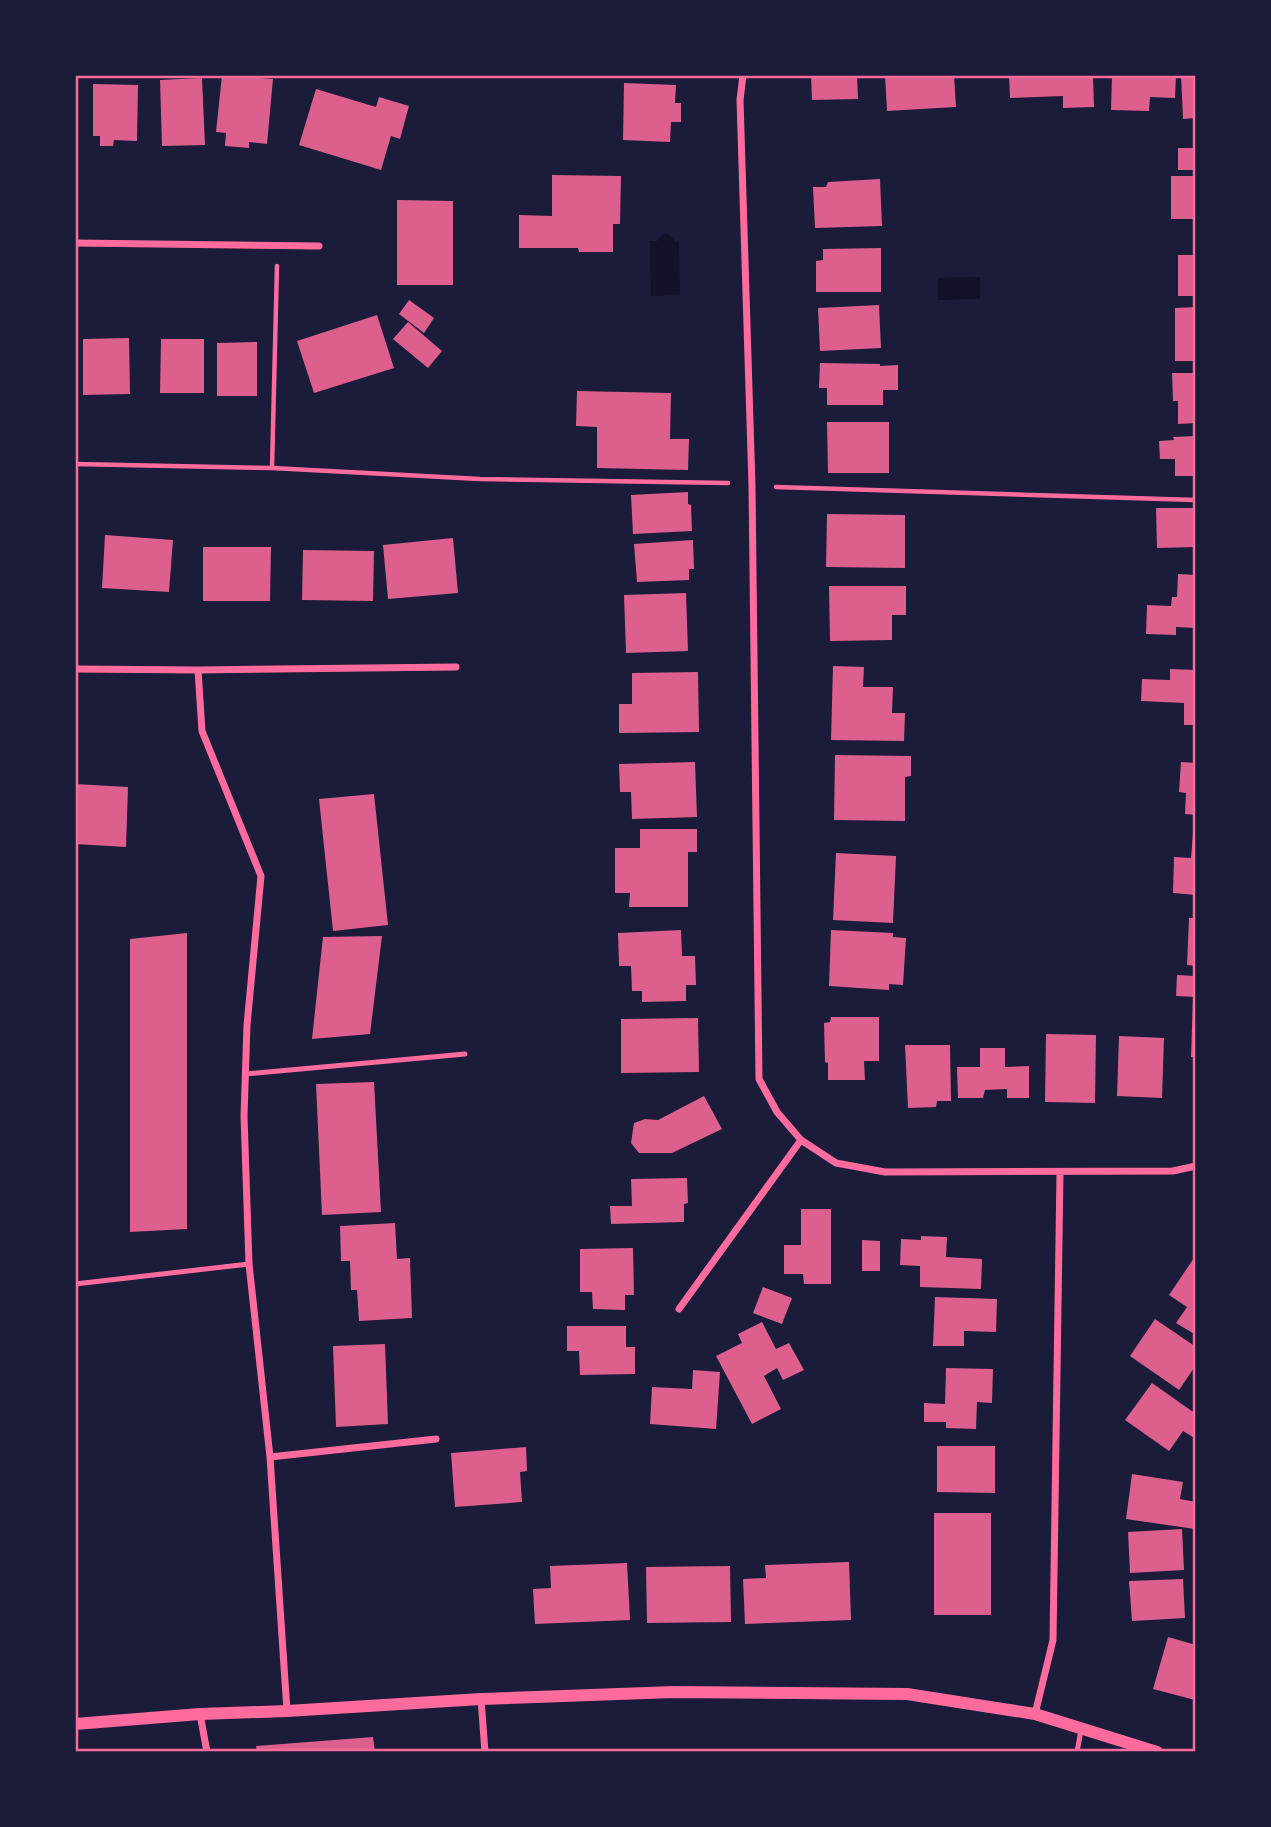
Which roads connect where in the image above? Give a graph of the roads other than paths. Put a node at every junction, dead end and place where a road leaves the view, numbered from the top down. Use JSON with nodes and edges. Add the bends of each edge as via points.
{"nodes":[{"id":1,"x":743,"y":75,"type":"edge"},
{"id":2,"x":75,"y":243,"type":"edge"},
{"id":3,"x":319,"y":246,"type":"dead end"},
{"id":4,"x":456,"y":667,"type":"dead end"},
{"id":5,"x":75,"y":669,"type":"edge"},
{"id":6,"x":198,"y":670,"type":"junction"},
{"id":7,"x":465,"y":1054,"type":"dead end"},
{"id":8,"x":246,"y":1074,"type":"junction"},
{"id":9,"x":801,"y":1140,"type":"junction"},
{"id":10,"x":1196,"y":1166,"type":"edge"},
{"id":11,"x":1060,"y":1173,"type":"junction"},
{"id":12,"x":249,"y":1264,"type":"junction"},
{"id":13,"x":75,"y":1284,"type":"edge"},
{"id":14,"x":679,"y":1309,"type":"dead end"},
{"id":15,"x":436,"y":1439,"type":"dead end"},
{"id":16,"x":270,"y":1457,"type":"junction"},
{"id":17,"x":481,"y":1699,"type":"junction"},
{"id":18,"x":287,"y":1711,"type":"junction"},
{"id":19,"x":200,"y":1714,"type":"junction"},
{"id":20,"x":1035,"y":1714,"type":"junction"},
{"id":21,"x":75,"y":1724,"type":"edge"},
{"id":22,"x":1081,"y":1727,"type":"junction"},
{"id":23,"x":207,"y":1752,"type":"edge"},
{"id":24,"x":485,"y":1752,"type":"edge"},
{"id":25,"x":1077,"y":1752,"type":"edge"},
{"id":26,"x":1157,"y":1752,"type":"edge"}],
"edges":[{"from":1,"to":9,"type":"street","via":[[759,1079],[777,1112]]},
{"from":2,"to":3,"type":"street"},
{"from":4,"to":6,"type":"street"},
{"from":5,"to":6,"type":"street"},
{"from":6,"to":8,"type":"street","via":[[202,731],[261,876]]},
{"from":7,"to":8,"type":"lane"},
{"from":8,"to":12,"type":"street"},
{"from":9,"to":11,"type":"street","via":[[836,1163],[885,1172]]},
{"from":9,"to":14,"type":"street"},
{"from":10,"to":11,"type":"street","via":[[1173,1171]]},
{"from":11,"to":20,"type":"street","via":[[1053,1640]]},
{"from":12,"to":13,"type":"lane"},
{"from":12,"to":16,"type":"street"},
{"from":15,"to":16,"type":"street"},
{"from":16,"to":18,"type":"street"},
{"from":17,"to":18,"type":"street"},
{"from":17,"to":20,"type":"street","via":[[674,1692],[906,1694]]},
{"from":17,"to":24,"type":"street"},
{"from":18,"to":19,"type":"street"},
{"from":19,"to":21,"type":"street"},
{"from":19,"to":23,"type":"street"},
{"from":20,"to":22,"type":"street"},
{"from":22,"to":25,"type":"lane"},
{"from":22,"to":26,"type":"street"}]}
